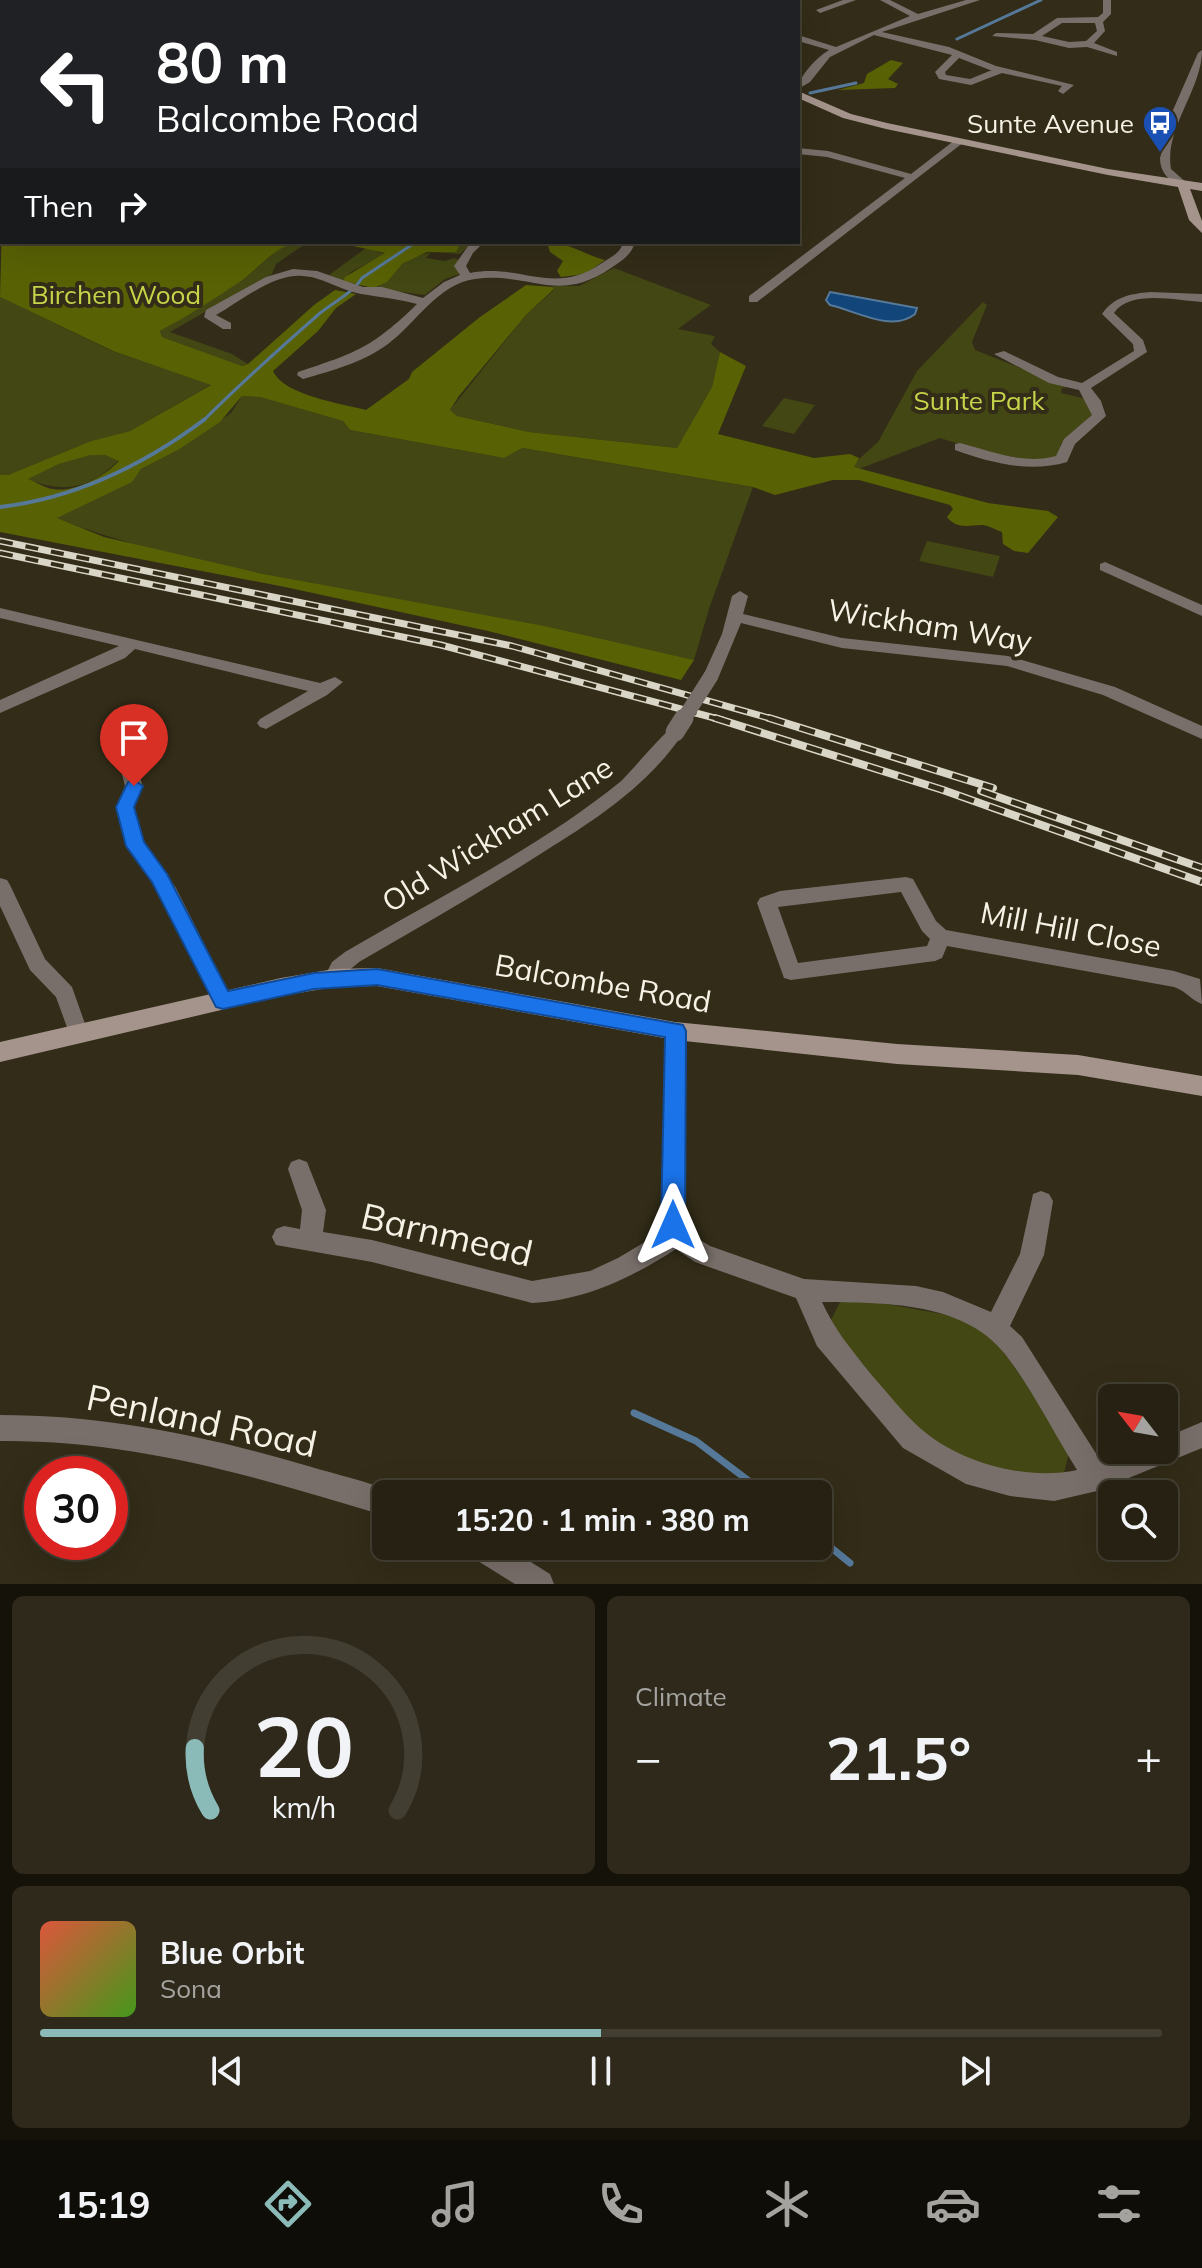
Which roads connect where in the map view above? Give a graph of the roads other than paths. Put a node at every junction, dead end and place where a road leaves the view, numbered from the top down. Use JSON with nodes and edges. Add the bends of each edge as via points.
{"nodes":[{"id":1,"x":827,"y":0,"type":"edge"},
{"id":2,"x":852,"y":0,"type":"edge"},
{"id":3,"x":884,"y":0,"type":"edge"},
{"id":4,"x":976,"y":0,"type":"edge"},
{"id":5,"x":1107,"y":0,"type":"edge"},
{"id":6,"x":838,"y":3,"type":"junction"},
{"id":7,"x":820,"y":10,"type":"dead end"},
{"id":8,"x":918,"y":17,"type":"junction"},
{"id":9,"x":1100,"y":20,"type":"junction"},
{"id":10,"x":875,"y":33,"type":"junction"},
{"id":11,"x":996,"y":36,"type":"dead end"},
{"id":12,"x":1035,"y":37,"type":"junction"},
{"id":13,"x":800,"y":39,"type":"edge"},
{"id":14,"x":1088,"y":44,"type":"junction"},
{"id":15,"x":837,"y":50,"type":"junction"},
{"id":16,"x":1202,"y":53,"type":"edge"},
{"id":17,"x":958,"y":54,"type":"junction"},
{"id":18,"x":1114,"y":54,"type":"dead end"},
{"id":19,"x":1001,"y":70,"type":"junction"},
{"id":20,"x":800,"y":85,"type":"edge"},
{"id":21,"x":1063,"y":91,"type":"dead end"},
{"id":22,"x":800,"y":95,"type":"edge"},
{"id":23,"x":959,"y":142,"type":"junction"},
{"id":24,"x":800,"y":151,"type":"edge"},
{"id":25,"x":1165,"y":165,"type":"junction"},
{"id":26,"x":911,"y":177,"type":"junction"},
{"id":27,"x":1135,"y":177,"type":"junction"},
{"id":28,"x":1183,"y":184,"type":"junction"},
{"id":29,"x":1202,"y":187,"type":"edge"},
{"id":30,"x":1202,"y":229,"type":"edge"},
{"id":31,"x":476,"y":244,"type":"edge"},
{"id":32,"x":628,"y":244,"type":"edge"},
{"id":33,"x":467,"y":276,"type":"junction"},
{"id":34,"x":1202,"y":298,"type":"edge"},
{"id":35,"x":753,"y":299,"type":"dead end"},
{"id":36,"x":425,"y":302,"type":"junction"},
{"id":37,"x":227,"y":326,"type":"dead end"},
{"id":38,"x":1000,"y":354,"type":"dead end"},
{"id":39,"x":303,"y":375,"type":"dead end"},
{"id":40,"x":1084,"y":387,"type":"junction"},
{"id":41,"x":960,"y":447,"type":"dead end"},
{"id":42,"x":1105,"y":567,"type":"dead end"},
{"id":43,"x":740,"y":596,"type":"dead end"},
{"id":44,"x":1202,"y":611,"type":"edge"},
{"id":45,"x":0,"y":613,"type":"edge"},
{"id":46,"x":736,"y":617,"type":"junction"},
{"id":47,"x":131,"y":644,"type":"junction"},
{"id":48,"x":0,"y":707,"type":"edge"},
{"id":49,"x":266,"y":723,"type":"dead end"},
{"id":50,"x":1202,"y":733,"type":"edge"},
{"id":51,"x":131,"y":774,"type":"dead end"},
{"id":52,"x":0,"y":885,"type":"edge"},
{"id":53,"x":938,"y":945,"type":"junction"},
{"id":54,"x":334,"y":978,"type":"junction"},
{"id":55,"x":1202,"y":996,"type":"edge"},
{"id":56,"x":223,"y":1001,"type":"junction"},
{"id":57,"x":675,"y":1031,"type":"junction"},
{"id":58,"x":79,"y":1035,"type":"junction"},
{"id":59,"x":0,"y":1052,"type":"edge"},
{"id":60,"x":1202,"y":1086,"type":"edge"},
{"id":61,"x":299,"y":1169,"type":"dead end"},
{"id":62,"x":1041,"y":1201,"type":"dead end"},
{"id":63,"x":677,"y":1235,"type":"junction"},
{"id":64,"x":284,"y":1237,"type":"dead end"},
{"id":65,"x":310,"y":1241,"type":"junction"},
{"id":66,"x":804,"y":1290,"type":"junction"},
{"id":67,"x":997,"y":1327,"type":"junction"},
{"id":68,"x":0,"y":1428,"type":"edge"},
{"id":69,"x":1202,"y":1435,"type":"edge"},
{"id":70,"x":1097,"y":1478,"type":"junction"},
{"id":71,"x":372,"y":1499,"type":"edge"},
{"id":72,"x":502,"y":1560,"type":"edge"},
{"id":73,"x":540,"y":1584,"type":"edge"}],
"edges":[{"from":1,"to":6,"type":"street"},
{"from":2,"to":6,"type":"street"},
{"from":3,"to":8,"type":"street"},
{"from":4,"to":8,"type":"street"},
{"from":5,"to":9,"type":"street","via":[[1107,14]]},
{"from":6,"to":7,"type":"street"},
{"from":8,"to":10,"type":"street"},
{"from":9,"to":12,"type":"street","via":[[1060,20]]},
{"from":9,"to":14,"type":"street","via":[[1101,31]]},
{"from":10,"to":15,"type":"street"},
{"from":10,"to":17,"type":"street"},
{"from":11,"to":12,"type":"street"},
{"from":12,"to":14,"type":"street"},
{"from":13,"to":15,"type":"street"},
{"from":14,"to":18,"type":"street"},
{"from":15,"to":20,"type":"street","via":[[815,64]]},
{"from":16,"to":25,"type":"street","via":[[1188,82]]},
{"from":17,"to":19,"type":"street"},
{"from":17,"to":19,"type":"street","via":[[940,72],[942,77],[971,82]]},
{"from":19,"to":21,"type":"street","via":[[1069,85]]},
{"from":22,"to":23,"type":"street","via":[[847,116]]},
{"from":23,"to":26,"type":"street"},
{"from":23,"to":27,"type":"street"},
{"from":24,"to":26,"type":"street"},
{"from":25,"to":27,"type":"street"},
{"from":25,"to":28,"type":"street"},
{"from":26,"to":35,"type":"street"},
{"from":27,"to":28,"type":"street"},
{"from":28,"to":29,"type":"street"},
{"from":28,"to":30,"type":"street"},
{"from":31,"to":33,"type":"street","via":[[460,266]]},
{"from":32,"to":33,"type":"street","via":[[610,265],[576,284]]},
{"from":33,"to":36,"type":"street"},
{"from":34,"to":40,"type":"street","via":[[1142,296],[1111,307],[1108,314],[1141,347],[1138,356]]},
{"from":36,"to":37,"type":"street","via":[[310,273],[277,276],[210,313]]},
{"from":36,"to":39,"type":"street","via":[[383,342],[350,364]]},
{"from":38,"to":40,"type":"street","via":[[1054,380]]},
{"from":40,"to":41,"type":"street","via":[[1099,416],[1069,442],[1062,459],[1027,462]]},
{"from":42,"to":44,"type":"street"},
{"from":43,"to":46,"type":"street","name":"Old Wickham Lane"},
{"from":45,"to":47,"type":"street"},
{"from":46,"to":50,"type":"street","name":"Wickham Way","via":[[842,643],[1008,661],[1109,691]]},
{"from":46,"to":54,"type":"street","name":"Old Wickham Lane","bridge":true,"via":[[711,676],[675,732],[625,788],[352,957]]},
{"from":47,"to":48,"type":"street"},
{"from":47,"to":49,"type":"street","via":[[328,686]]},
{"from":51,"to":56,"type":"street","via":[[134,786],[125,807],[135,846]]},
{"from":52,"to":58,"type":"street","via":[[37,964],[65,993]]},
{"from":53,"to":53,"type":"street","name":"Mill Hill Close","via":[[791,972],[767,903],[906,884]]},
{"from":53,"to":55,"type":"street","name":"Mill Hill Close","via":[[1174,979],[1193,985]]},
{"from":54,"to":56,"type":"street","name":"Balcombe Road"},
{"from":54,"to":57,"type":"street","name":"Balcombe Road","via":[[415,982]]},
{"from":56,"to":58,"type":"street","name":"Balcombe Road"},
{"from":57,"to":60,"type":"street","name":"Balcombe Road","via":[[897,1054],[1078,1065]]},
{"from":57,"to":63,"type":"street"},
{"from":58,"to":59,"type":"street","name":"Balcombe Road"},
{"from":61,"to":65,"type":"street","via":[[314,1210]]},
{"from":62,"to":67,"type":"street","via":[[1032,1255]]},
{"from":63,"to":65,"type":"street","name":"Barnmead","via":[[599,1281],[554,1292],[532,1292],[372,1251]]},
{"from":63,"to":66,"type":"street","via":[[703,1254]]},
{"from":64,"to":65,"type":"street","name":"Barnmead"},
{"from":66,"to":67,"type":"street","via":[[886,1293],[955,1306]]},
{"from":66,"to":70,"type":"street","via":[[826,1338],[912,1439],[953,1465],[1010,1483],[1054,1488]]},
{"from":67,"to":70,"type":"street"},
{"from":68,"to":71,"type":"street","name":"Penland Road","via":[[104,1431],[236,1458]]},
{"from":69,"to":70,"type":"street"},
{"from":72,"to":73,"type":"street"}]}
